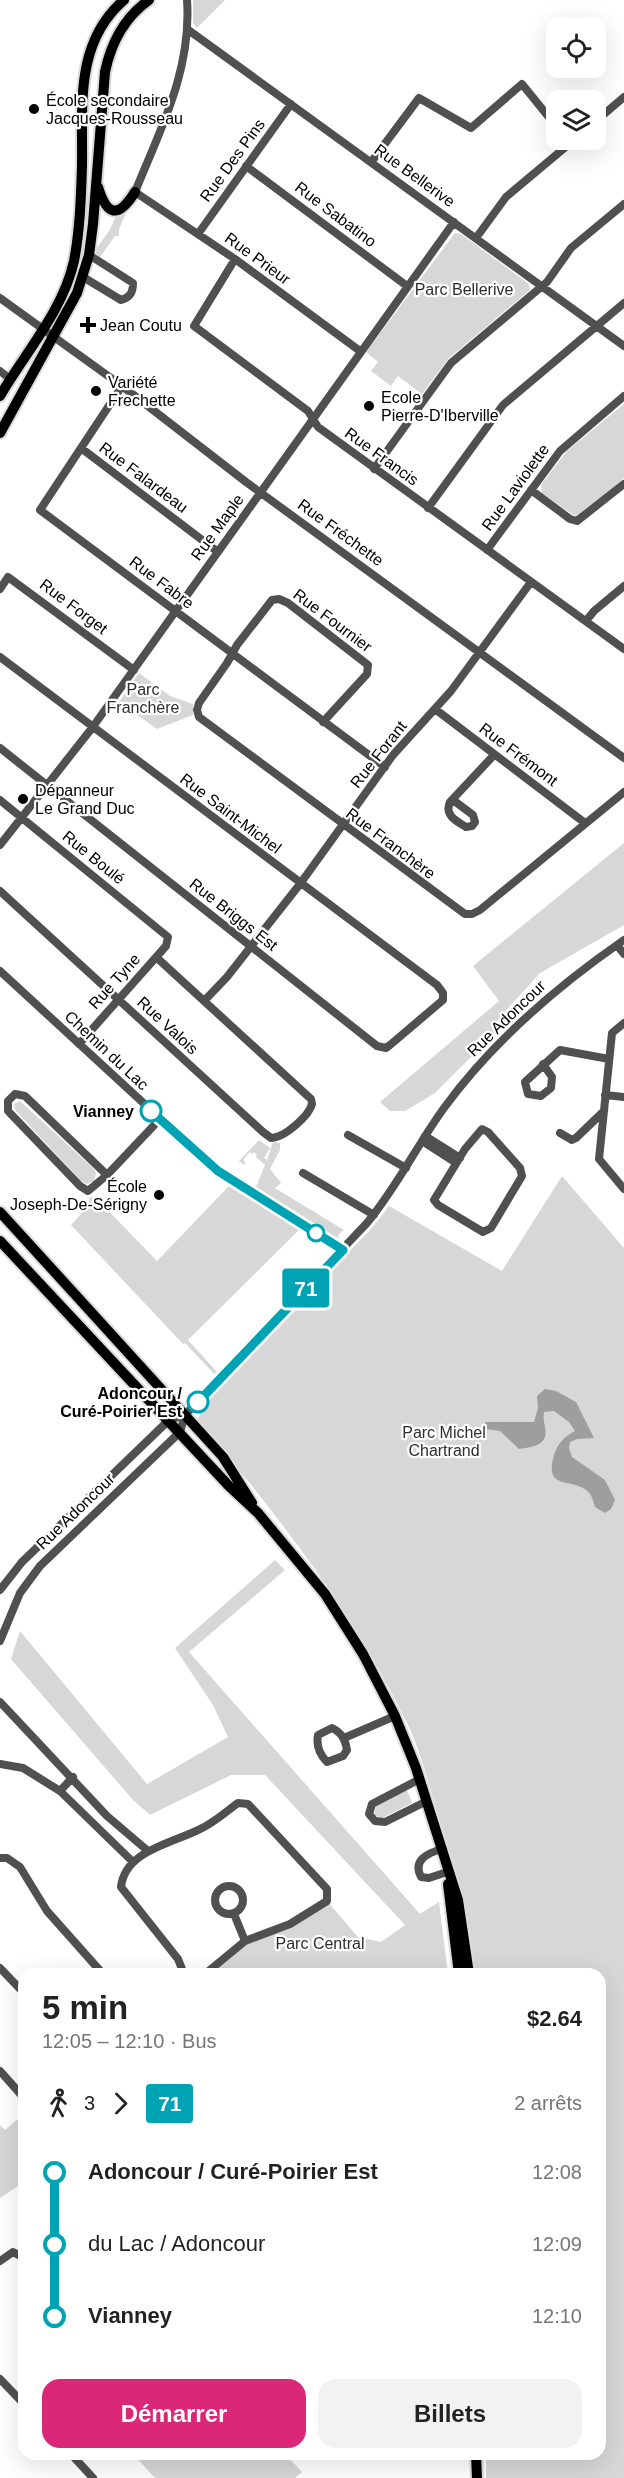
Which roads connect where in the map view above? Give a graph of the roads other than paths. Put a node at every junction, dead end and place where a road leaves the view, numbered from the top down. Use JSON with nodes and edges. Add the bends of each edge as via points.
{"nodes":[{"id":1,"x":124,"y":0,"type":"edge"},
{"id":2,"x":149,"y":0,"type":"edge"},
{"id":3,"x":187,"y":0,"type":"edge"},
{"id":4,"x":187,"y":29,"type":"junction"},
{"id":5,"x":624,"y":97,"type":"edge"},
{"id":6,"x":291,"y":104,"type":"junction"},
{"id":7,"x":606,"y":112,"type":"edge"},
{"id":8,"x":546,"y":114,"type":"edge"},
{"id":9,"x":560,"y":150,"type":"edge"},
{"id":10,"x":372,"y":161,"type":"junction"},
{"id":11,"x":246,"y":166,"type":"junction"},
{"id":12,"x":96,"y":178,"type":"junction"},
{"id":13,"x":135,"y":192,"type":"junction"},
{"id":14,"x":624,"y":204,"type":"edge"},
{"id":15,"x":454,"y":222,"type":"junction"},
{"id":16,"x":198,"y":234,"type":"junction"},
{"id":17,"x":476,"y":238,"type":"junction"},
{"id":18,"x":89,"y":255,"type":"junction"},
{"id":19,"x":235,"y":259,"type":"junction"},
{"id":20,"x":83,"y":277,"type":"junction"},
{"id":21,"x":407,"y":286,"type":"junction"},
{"id":22,"x":542,"y":286,"type":"junction"},
{"id":23,"x":0,"y":298,"type":"edge"},
{"id":24,"x":624,"y":303,"type":"edge"},
{"id":25,"x":597,"y":326,"type":"junction"},
{"id":26,"x":41,"y":330,"type":"junction"},
{"id":27,"x":53,"y":337,"type":"junction"},
{"id":28,"x":624,"y":346,"type":"edge"},
{"id":29,"x":360,"y":351,"type":"junction"},
{"id":30,"x":0,"y":371,"type":"edge"},
{"id":31,"x":10,"y":379,"type":"junction"},
{"id":32,"x":122,"y":386,"type":"junction"},
{"id":33,"x":0,"y":396,"type":"edge"},
{"id":34,"x":624,"y":396,"type":"edge"},
{"id":35,"x":313,"y":417,"type":"junction"},
{"id":36,"x":0,"y":433,"type":"edge"},
{"id":37,"x":81,"y":448,"type":"junction"},
{"id":38,"x":374,"y":468,"type":"junction"},
{"id":39,"x":624,"y":484,"type":"edge"},
{"id":40,"x":531,"y":490,"type":"junction"},
{"id":41,"x":261,"y":492,"type":"junction"},
{"id":42,"x":428,"y":508,"type":"junction"},
{"id":43,"x":487,"y":550,"type":"junction"},
{"id":44,"x":218,"y":552,"type":"junction"},
{"id":45,"x":531,"y":582,"type":"junction"},
{"id":46,"x":624,"y":586,"type":"edge"},
{"id":47,"x":0,"y":589,"type":"edge"},
{"id":48,"x":176,"y":611,"type":"junction"},
{"id":49,"x":586,"y":621,"type":"junction"},
{"id":50,"x":624,"y":649,"type":"edge"},
{"id":51,"x":480,"y":652,"type":"junction"},
{"id":52,"x":232,"y":653,"type":"junction"},
{"id":53,"x":0,"y":657,"type":"edge"},
{"id":54,"x":134,"y":670,"type":"junction"},
{"id":55,"x":435,"y":709,"type":"junction"},
{"id":56,"x":323,"y":722,"type":"junction"},
{"id":57,"x":92,"y":728,"type":"junction"},
{"id":58,"x":0,"y":748,"type":"edge"},
{"id":59,"x":494,"y":754,"type":"junction"},
{"id":60,"x":624,"y":758,"type":"edge"},
{"id":61,"x":385,"y":767,"type":"junction"},
{"id":62,"x":47,"y":785,"type":"junction"},
{"id":63,"x":624,"y":792,"type":"edge"},
{"id":64,"x":0,"y":800,"type":"edge"},
{"id":65,"x":453,"y":800,"type":"dead end"},
{"id":66,"x":22,"y":818,"type":"junction"},
{"id":67,"x":585,"y":823,"type":"junction"},
{"id":68,"x":343,"y":826,"type":"junction"},
{"id":69,"x":0,"y":845,"type":"edge"},
{"id":70,"x":300,"y":884,"type":"junction"},
{"id":71,"x":0,"y":891,"type":"edge"},
{"id":72,"x":168,"y":937,"type":"joint"},
{"id":73,"x":620,"y":942,"type":"edge"},
{"id":74,"x":251,"y":947,"type":"junction"},
{"id":75,"x":624,"y":954,"type":"edge"},
{"id":76,"x":156,"y":957,"type":"junction"},
{"id":77,"x":0,"y":971,"type":"edge"},
{"id":78,"x":443,"y":993,"type":"joint"},
{"id":79,"x":118,"y":999,"type":"junction"},
{"id":80,"x":204,"y":1001,"type":"junction"},
{"id":81,"x":624,"y":1023,"type":"edge"},
{"id":82,"x":79,"y":1044,"type":"junction"},
{"id":83,"x":609,"y":1059,"type":"junction"},
{"id":84,"x":543,"y":1064,"type":"dead end"},
{"id":85,"x":605,"y":1095,"type":"junction"},
{"id":86,"x":624,"y":1097,"type":"edge"},
{"id":87,"x":604,"y":1111,"type":"junction"},
{"id":88,"x":160,"y":1119,"type":"junction"},
{"id":89,"x":560,"y":1132,"type":"dead end"},
{"id":90,"x":348,"y":1135,"type":"dead end"},
{"id":91,"x":424,"y":1139,"type":"junction"},
{"id":92,"x":458,"y":1160,"type":"junction"},
{"id":93,"x":405,"y":1168,"type":"junction"},
{"id":94,"x":303,"y":1173,"type":"dead end"},
{"id":95,"x":107,"y":1175,"type":"junction"},
{"id":96,"x":624,"y":1189,"type":"edge"},
{"id":97,"x":0,"y":1212,"type":"edge"},
{"id":98,"x":374,"y":1215,"type":"junction"},
{"id":99,"x":0,"y":1241,"type":"edge"},
{"id":100,"x":343,"y":1250,"type":"junction"},
{"id":101,"x":186,"y":1415,"type":"junction"},
{"id":102,"x":169,"y":1420,"type":"junction"},
{"id":103,"x":180,"y":1432,"type":"junction"},
{"id":104,"x":258,"y":1513,"type":"junction"},
{"id":105,"x":0,"y":1590,"type":"edge"},
{"id":106,"x":0,"y":1641,"type":"edge"},
{"id":107,"x":0,"y":1702,"type":"edge"},
{"id":108,"x":395,"y":1716,"type":"junction"},
{"id":109,"x":344,"y":1738,"type":"dead end"},
{"id":110,"x":0,"y":1764,"type":"edge"},
{"id":111,"x":73,"y":1777,"type":"junction"},
{"id":112,"x":420,"y":1779,"type":"junction"},
{"id":113,"x":60,"y":1791,"type":"junction"},
{"id":114,"x":427,"y":1801,"type":"junction"},
{"id":115,"x":442,"y":1849,"type":"junction"},
{"id":116,"x":148,"y":1851,"type":"junction"},
{"id":117,"x":0,"y":1858,"type":"edge"},
{"id":118,"x":133,"y":1862,"type":"junction"},
{"id":119,"x":447,"y":1872,"type":"junction"},
{"id":120,"x":234,"y":1914,"type":"dead end"},
{"id":121,"x":245,"y":1941,"type":"junction"},
{"id":122,"x":0,"y":1968,"type":"edge"},
{"id":123,"x":98,"y":1968,"type":"edge"},
{"id":124,"x":182,"y":1968,"type":"edge"},
{"id":125,"x":212,"y":1968,"type":"edge"},
{"id":126,"x":458,"y":1968,"type":"edge"},
{"id":127,"x":469,"y":1968,"type":"edge"},
{"id":128,"x":18,"y":1987,"type":"edge"},
{"id":129,"x":0,"y":2071,"type":"edge"},
{"id":130,"x":18,"y":2091,"type":"edge"},
{"id":131,"x":18,"y":2255,"type":"edge"},
{"id":132,"x":0,"y":2261,"type":"edge"},
{"id":133,"x":0,"y":2379,"type":"edge"},
{"id":134,"x":18,"y":2398,"type":"edge"},
{"id":135,"x":76,"y":2460,"type":"edge"},
{"id":136,"x":476,"y":2460,"type":"edge"},
{"id":137,"x":93,"y":2478,"type":"edge"},
{"id":138,"x":477,"y":2478,"type":"edge"}],
"edges":[{"from":1,"to":26,"type":"main road","via":[[102,27],[89,52],[82,83],[82,166],[74,262],[64,291]]},
{"from":2,"to":12,"type":"main road","via":[[128,20],[109,55]]},
{"from":3,"to":4,"type":"street"},
{"from":4,"to":6,"type":"street","name":"Rue Bellerive"},
{"from":4,"to":13,"type":"street","via":[[184,64],[176,92]]},
{"from":5,"to":7,"type":"street"},
{"from":6,"to":10,"type":"street","name":"Rue Bellerive"},
{"from":6,"to":11,"type":"street","name":"Rue Des Pins"},
{"from":8,"to":10,"type":"street","via":[[522,84],[471,128],[419,98]]},
{"from":9,"to":17,"type":"street","via":[[506,197]]},
{"from":10,"to":15,"type":"street","name":"Rue Bellerive"},
{"from":11,"to":16,"type":"street","name":"Rue Des Pins"},
{"from":11,"to":21,"type":"street","name":"Rue Sabatino"},
{"from":12,"to":13,"type":"main road","via":[[103,202],[113,210],[126,207]]},
{"from":12,"to":18,"type":"main road"},
{"from":13,"to":16,"type":"street","name":"Rue Prieur"},
{"from":14,"to":22,"type":"street","via":[[571,248]]},
{"from":15,"to":17,"type":"street","name":"Rue Bellerive"},
{"from":15,"to":21,"type":"street","name":"Rue Maple"},
{"from":16,"to":19,"type":"street","name":"Rue Prieur"},
{"from":17,"to":22,"type":"street","name":"Rue Bellerive"},
{"from":18,"to":20,"type":"main road"},
{"from":18,"to":20,"type":"street","via":[[133,283],[133,291],[121,300]]},
{"from":19,"to":29,"type":"street","name":"Rue Prieur"},
{"from":19,"to":35,"type":"street","name":"Rue Francis","via":[[194,326]]},
{"from":20,"to":27,"type":"main road"},
{"from":21,"to":29,"type":"street","name":"Rue Maple"},
{"from":22,"to":25,"type":"street","name":"Rue Bellerive"},
{"from":22,"to":38,"type":"street","via":[[451,363]]},
{"from":23,"to":26,"type":"street","name":"Rue Fréchette"},
{"from":24,"to":25,"type":"street"},
{"from":25,"to":28,"type":"street","name":"Rue Bellerive"},
{"from":25,"to":42,"type":"street","via":[[503,405]]},
{"from":26,"to":27,"type":"street","name":"Rue Fréchette"},
{"from":26,"to":31,"type":"main road"},
{"from":27,"to":32,"type":"street","name":"Rue Fréchette"},
{"from":27,"to":36,"type":"main road"},
{"from":29,"to":35,"type":"street","name":"Rue Maple"},
{"from":30,"to":31,"type":"street"},
{"from":31,"to":33,"type":"main road"},
{"from":32,"to":37,"type":"street","name":"Rue Fabre"},
{"from":32,"to":41,"type":"street","name":"Rue Fréchette"},
{"from":34,"to":40,"type":"street","name":"Rue Laviolette","via":[[563,448]]},
{"from":35,"to":38,"type":"street","name":"Rue Francis","via":[[318,427]]},
{"from":35,"to":41,"type":"street","name":"Rue Maple"},
{"from":37,"to":44,"type":"street","name":"Rue Falardeau"},
{"from":37,"to":48,"type":"street","name":"Rue Fabre","via":[[40,510]]},
{"from":38,"to":42,"type":"street","name":"Rue Francis"},
{"from":39,"to":40,"type":"street","via":[[577,521]]},
{"from":40,"to":43,"type":"street","name":"Rue Laviolette"},
{"from":41,"to":44,"type":"street","name":"Rue Maple"},
{"from":41,"to":51,"type":"street","name":"Rue Fréchette"},
{"from":42,"to":43,"type":"street","name":"Rue Francis"},
{"from":43,"to":45,"type":"street","name":"Rue Francis"},
{"from":44,"to":48,"type":"street","name":"Rue Maple"},
{"from":45,"to":49,"type":"street","name":"Rue Francis"},
{"from":45,"to":51,"type":"street","name":"Rue Forant"},
{"from":46,"to":49,"type":"street"},
{"from":47,"to":54,"type":"street","name":"Rue Forget","via":[[8,577]]},
{"from":48,"to":52,"type":"street","name":"Rue Fabre"},
{"from":48,"to":54,"type":"street","name":"Rue Maple"},
{"from":49,"to":50,"type":"street","name":"Rue Francis"},
{"from":51,"to":55,"type":"street","name":"Rue Forant"},
{"from":51,"to":60,"type":"street","name":"Rue Fréchette"},
{"from":52,"to":56,"type":"street","name":"Rue Fabre"},
{"from":52,"to":56,"type":"street","name":"Rue Fournier","via":[[267,604],[279,599],[365,660],[367,674]]},
{"from":52,"to":68,"type":"street","name":"Rue Franchère","via":[[199,703],[199,717]]},
{"from":53,"to":57,"type":"street","name":"Rue Saint-Michel"},
{"from":54,"to":57,"type":"street","name":"Rue Maple"},
{"from":55,"to":59,"type":"street","name":"Rue Frémont"},
{"from":55,"to":61,"type":"street","name":"Rue Forant"},
{"from":56,"to":61,"type":"street","name":"Rue Fabre"},
{"from":57,"to":62,"type":"street","name":"Rue Maple"},
{"from":57,"to":70,"type":"street","name":"Rue Saint-Michel"},
{"from":58,"to":62,"type":"street","name":"Rue Briggs Est"},
{"from":59,"to":65,"type":"street"},
{"from":59,"to":67,"type":"street","name":"Rue Frémont"},
{"from":61,"to":68,"type":"street","name":"Rue Forant"},
{"from":62,"to":66,"type":"street","name":"Rue Maple"},
{"from":62,"to":74,"type":"street","name":"Rue Briggs Est"},
{"from":63,"to":67,"type":"street","name":"Rue Franchère"},
{"from":64,"to":66,"type":"street","name":"Rue Boulé"},
{"from":66,"to":69,"type":"street","name":"Rue Maple"},
{"from":66,"to":72,"type":"street","name":"Rue Boulé"},
{"from":67,"to":68,"type":"street","name":"Rue Franchère","via":[[480,910],[468,914],[457,910]]},
{"from":68,"to":70,"type":"street","name":"Rue Forant"},
{"from":70,"to":74,"type":"street","name":"Rue Forant"},
{"from":70,"to":78,"type":"street","name":"Rue Saint-Michel"},
{"from":71,"to":79,"type":"street","name":"Rue Valois"},
{"from":72,"to":76,"type":"street","name":"Rue Tyne","via":[[168,943]]},
{"from":73,"to":75,"type":"street"},
{"from":73,"to":91,"type":"street","name":"Rue Adoncour","via":[[510,1032],[465,1080]]},
{"from":74,"to":78,"type":"street","name":"Rue Briggs Est","via":[[381,1047],[390,1046],[437,1006]]},
{"from":74,"to":80,"type":"street","name":"Rue Forant"},
{"from":76,"to":79,"type":"street","name":"Rue Tyne"},
{"from":76,"to":80,"type":"street"},
{"from":77,"to":82,"type":"street","name":"Chemin du Lac"},
{"from":79,"to":80,"type":"street","name":"Rue Valois","via":[[269,1137],[280,1136],[312,1107],[311,1099]]},
{"from":79,"to":82,"type":"street","name":"Rue Tyne"},
{"from":81,"to":83,"type":"street","via":[[612,1033]]},
{"from":82,"to":88,"type":"street","name":"Chemin du Lac"},
{"from":83,"to":84,"type":"street","via":[[560,1050]]},
{"from":83,"to":85,"type":"street"},
{"from":85,"to":86,"type":"street"},
{"from":85,"to":87,"type":"street"},
{"from":87,"to":89,"type":"street","via":[[572,1140]]},
{"from":87,"to":96,"type":"street","via":[[599,1159]]},
{"from":88,"to":95,"type":"street"},
{"from":88,"to":100,"type":"street","name":"Chemin du Lac","via":[[218,1171]]},
{"from":90,"to":93,"type":"street"},
{"from":91,"to":92,"type":"street"},
{"from":91,"to":93,"type":"street","name":"Rue Adoncour"},
{"from":92,"to":92,"type":"street","via":[[482,1130],[521,1171],[520,1182],[488,1231],[481,1231],[435,1202]]},
{"from":93,"to":98,"type":"street","name":"Rue Adoncour"},
{"from":94,"to":98,"type":"street"},
{"from":95,"to":95,"type":"street","via":[[92,1190],[83,1189],[8,1111],[8,1101],[15,1094],[25,1096]]},
{"from":97,"to":101,"type":"main road"},
{"from":98,"to":100,"type":"street","name":"Rue Adoncour"},
{"from":99,"to":102,"type":"main road"},
{"from":100,"to":101,"type":"street","name":"Rue Adoncour"},
{"from":101,"to":102,"type":"street","name":"Rue Adoncour"},
{"from":101,"to":103,"type":"street","name":"Rue Adoncour"},
{"from":101,"to":104,"type":"main road","via":[[230,1467]]},
{"from":102,"to":103,"type":"main road"},
{"from":102,"to":105,"type":"street","name":"Rue Adoncour","via":[[21,1562]]},
{"from":103,"to":104,"type":"main road"},
{"from":103,"to":106,"type":"street","name":"Rue Adoncour","via":[[40,1566],[20,1593]]},
{"from":104,"to":108,"type":"main road","via":[[325,1594],[363,1654]]},
{"from":107,"to":111,"type":"street"},
{"from":108,"to":109,"type":"street"},
{"from":108,"to":112,"type":"main road"},
{"from":110,"to":113,"type":"street","via":[[23,1768]]},
{"from":111,"to":113,"type":"street"},
{"from":111,"to":116,"type":"street","via":[[107,1816]]},
{"from":112,"to":114,"type":"main road"},
{"from":112,"to":114,"type":"street","via":[[372,1804],[369,1814],[375,1821],[385,1822]]},
{"from":113,"to":118,"type":"street"},
{"from":114,"to":115,"type":"main road"},
{"from":115,"to":119,"type":"main road"},
{"from":115,"to":119,"type":"street","via":[[425,1855],[419,1862],[419,1873],[429,1878]]},
{"from":116,"to":118,"type":"street"},
{"from":116,"to":121,"type":"street","via":[[204,1827],[238,1803],[248,1804],[327,1889],[327,1901],[302,1918]]},
{"from":117,"to":123,"type":"street","via":[[20,1867],[47,1911]]},
{"from":118,"to":124,"type":"street","via":[[121,1887]]},
{"from":119,"to":126,"type":"main road"},
{"from":119,"to":127,"type":"main road","via":[[459,1907]]},
{"from":120,"to":121,"type":"street"},
{"from":121,"to":125,"type":"street"},
{"from":122,"to":128,"type":"street"},
{"from":129,"to":130,"type":"street"},
{"from":131,"to":132,"type":"street","via":[[13,2252]]},
{"from":133,"to":134,"type":"street"},
{"from":135,"to":137,"type":"street"},
{"from":136,"to":138,"type":"main road"}]}
